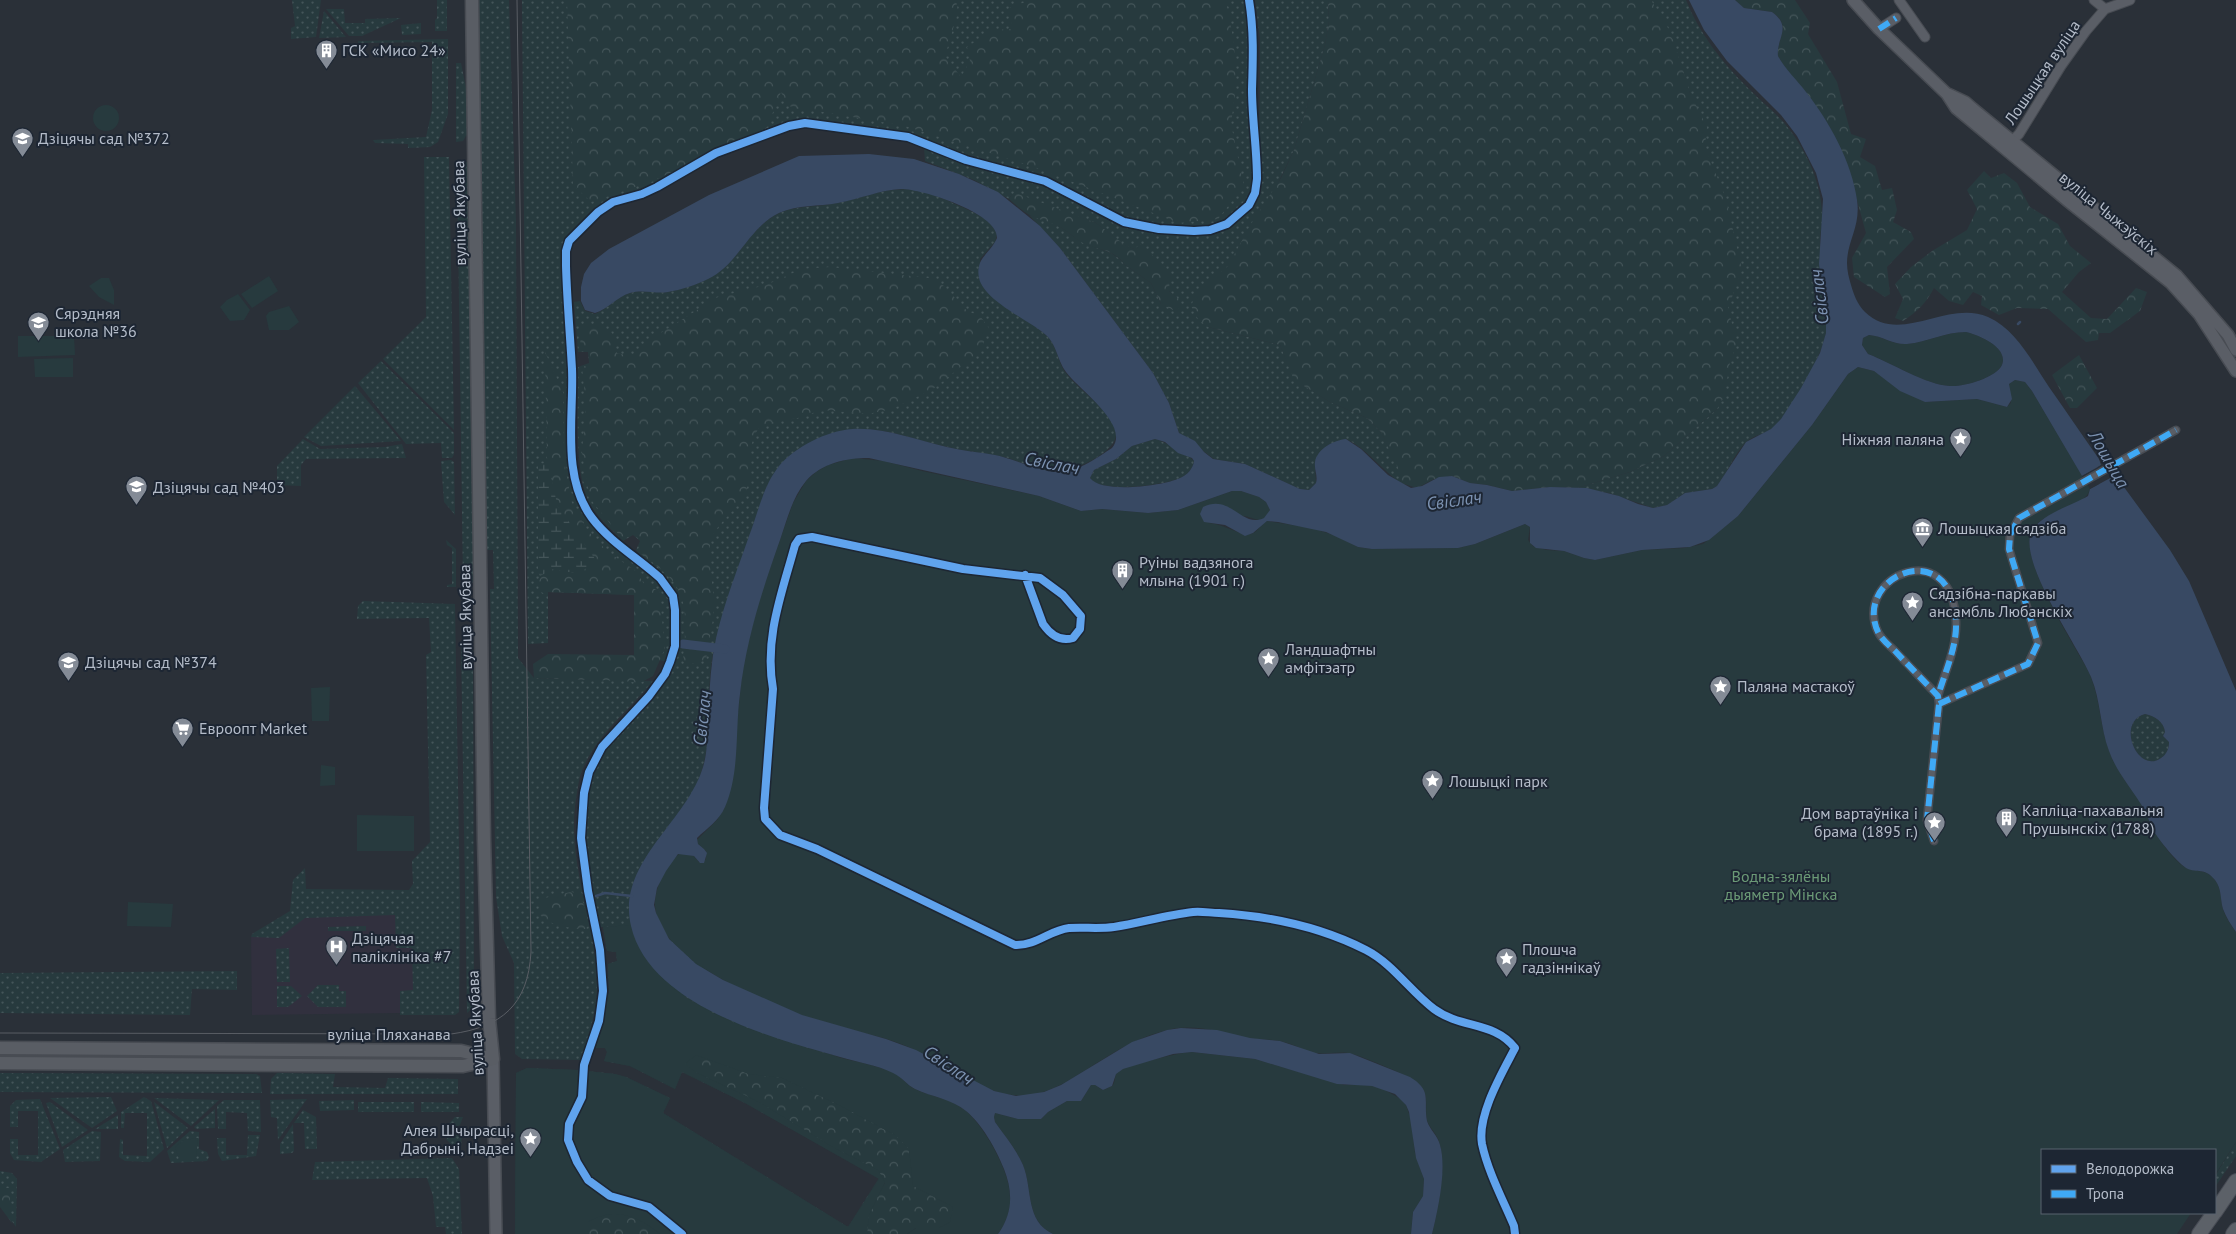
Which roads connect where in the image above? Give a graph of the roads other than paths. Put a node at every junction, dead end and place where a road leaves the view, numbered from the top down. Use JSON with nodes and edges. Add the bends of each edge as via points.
{"nodes":[{"id":1,"x":472,"y":0,"type":"edge"},
{"id":2,"x":1853,"y":0,"type":"edge"},
{"id":3,"x":1898,"y":0,"type":"edge"},
{"id":4,"x":2094,"y":0,"type":"edge"},
{"id":5,"x":2130,"y":0,"type":"edge"},
{"id":6,"x":2105,"y":9,"type":"junction"},
{"id":7,"x":1896,"y":18,"type":"dead end"},
{"id":8,"x":1878,"y":29,"type":"junction"},
{"id":9,"x":1925,"y":36,"type":"dead end"},
{"id":10,"x":2009,"y":144,"type":"junction"},
{"id":11,"x":2236,"y":350,"type":"edge"},
{"id":12,"x":2236,"y":370,"type":"edge"},
{"id":13,"x":2176,"y":430,"type":"dead end"},
{"id":14,"x":1938,"y":696,"type":"junction"},
{"id":15,"x":1939,"y":704,"type":"junction"},
{"id":16,"x":1934,"y":841,"type":"dead end"},
{"id":17,"x":0,"y":1048,"type":"edge"},
{"id":18,"x":28,"y":1049,"type":"junction"},
{"id":19,"x":493,"y":1059,"type":"junction"},
{"id":20,"x":0,"y":1063,"type":"edge"},
{"id":21,"x":28,"y":1063,"type":"junction"},
{"id":22,"x":2236,"y":1181,"type":"edge"},
{"id":23,"x":2216,"y":1209,"type":"edge"},
{"id":24,"x":2213,"y":1214,"type":"edge"},
{"id":25,"x":2236,"y":1230,"type":"edge"},
{"id":26,"x":496,"y":1234,"type":"edge"},
{"id":27,"x":2199,"y":1234,"type":"edge"},
{"id":28,"x":2233,"y":1234,"type":"edge"}],
"edges":[{"from":1,"to":19,"type":"main road","name":"вуліца Якубава","via":[[484,831]]},
{"from":2,"to":8,"type":"street","name":"вуліца Чыжэўскіх"},
{"from":3,"to":9,"type":"street"},
{"from":4,"to":6,"type":"street"},
{"from":5,"to":6,"type":"street"},
{"from":6,"to":10,"type":"street","name":"Лошыцкая вуліца","via":[[2061,66]]},
{"from":7,"to":8,"type":"street"},
{"from":8,"to":10,"type":"street","name":"вуліца Чыжэўскіх","via":[[1947,94],[1956,108]]},
{"from":10,"to":11,"type":"street","name":"вуліца Чыжэўскіх","via":[[2177,276],[2228,335]]},
{"from":10,"to":12,"type":"street","name":"вуліца Чыжэўскіх","via":[[2170,283],[2199,314]]},
{"from":13,"to":15,"type":"street","via":[[2024,514],[2013,526],[2009,549],[2038,643],[2028,664]]},
{"from":14,"to":14,"type":"street","via":[[1954,646],[1956,623],[1952,597],[1947,586],[1931,573],[1921,570],[1904,573],[1887,582],[1874,615],[1879,633]]},
{"from":14,"to":15,"type":"street"},
{"from":15,"to":16,"type":"street","via":[[1927,820]]},
{"from":17,"to":18,"type":"main road","name":"вуліца Пляханава"},
{"from":18,"to":19,"type":"main road","name":"вуліца Пляханава","via":[[461,1051]]},
{"from":18,"to":21,"type":"main road"},
{"from":19,"to":21,"type":"main road","name":"вуліца Пляханава","via":[[463,1066]]},
{"from":19,"to":26,"type":"street","name":"вуліца Якубава"},
{"from":20,"to":21,"type":"main road","name":"вуліца Пляханава"},
{"from":22,"to":23,"type":"main road"},
{"from":24,"to":27,"type":"main road"},
{"from":25,"to":28,"type":"main road"}]}
